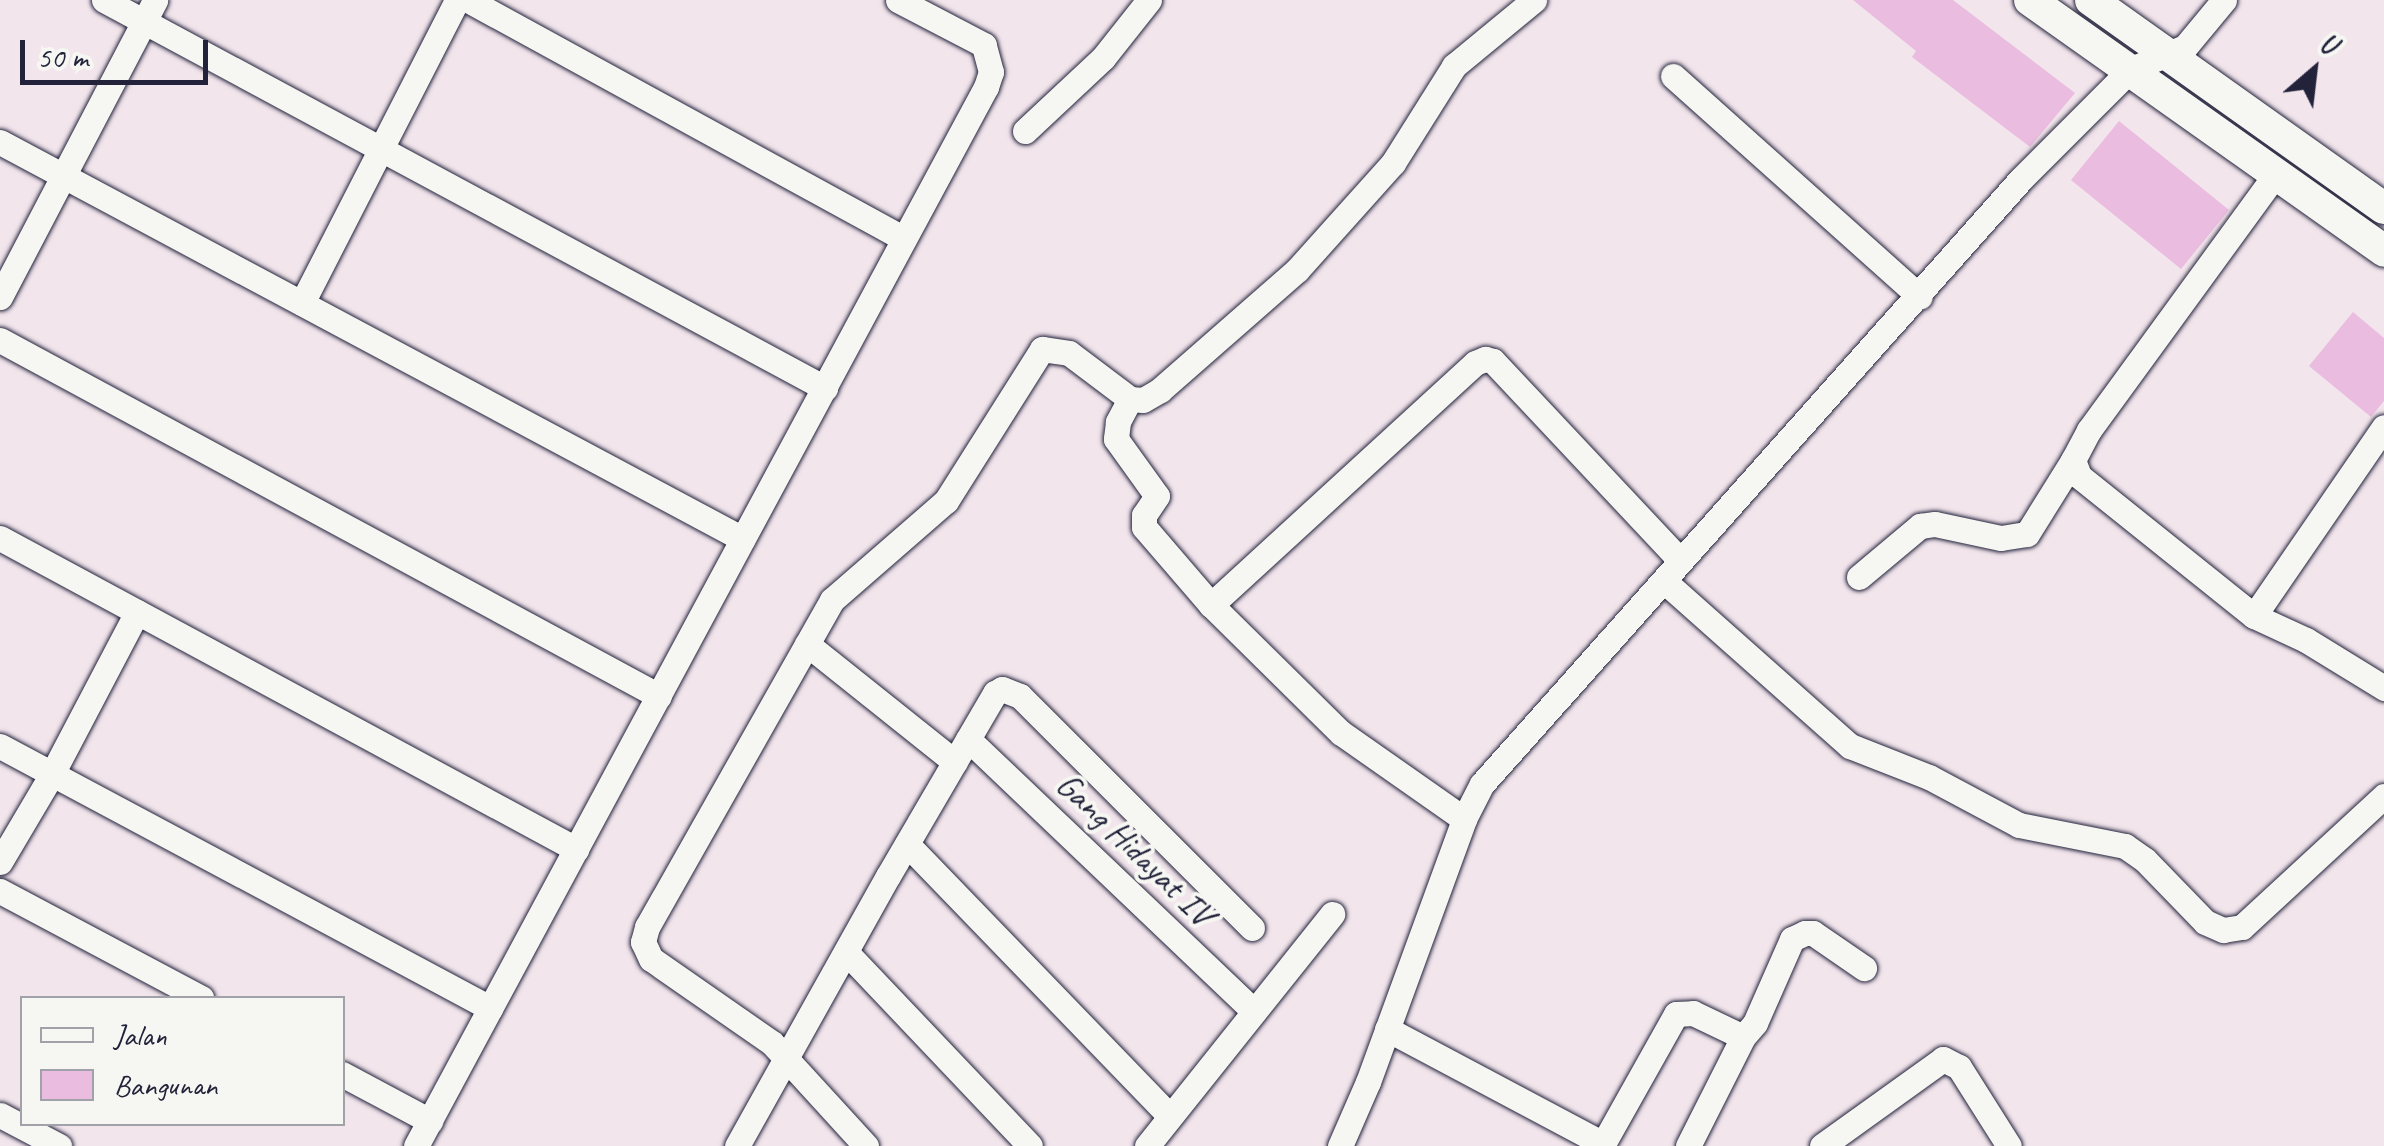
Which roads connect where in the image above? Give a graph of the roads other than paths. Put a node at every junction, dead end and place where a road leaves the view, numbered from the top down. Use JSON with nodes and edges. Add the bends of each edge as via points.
{"nodes":[{"id":1,"x":104,"y":0,"type":"edge"},
{"id":2,"x":457,"y":0,"type":"edge"},
{"id":3,"x":468,"y":0,"type":"edge"},
{"id":4,"x":898,"y":0,"type":"edge"},
{"id":5,"x":1149,"y":0,"type":"edge"},
{"id":6,"x":1534,"y":0,"type":"edge"},
{"id":7,"x":2030,"y":0,"type":"edge"},
{"id":8,"x":2090,"y":0,"type":"edge"},
{"id":9,"x":2224,"y":0,"type":"edge"},
{"id":10,"x":150,"y":11,"type":"edge"},
{"id":11,"x":2168,"y":51,"type":"junction"},
{"id":12,"x":2131,"y":70,"type":"junction"},
{"id":13,"x":1673,"y":76,"type":"dead end"},
{"id":14,"x":1025,"y":130,"type":"dead end"},
{"id":15,"x":0,"y":142,"type":"edge"},
{"id":16,"x":381,"y":149,"type":"junction"},
{"id":17,"x":2275,"y":175,"type":"junction"},
{"id":18,"x":64,"y":176,"type":"junction"},
{"id":19,"x":2384,"y":208,"type":"edge"},
{"id":20,"x":904,"y":239,"type":"junction"},
{"id":21,"x":2384,"y":251,"type":"edge"},
{"id":22,"x":0,"y":298,"type":"edge"},
{"id":23,"x":1920,"y":298,"type":"junction"},
{"id":24,"x":302,"y":304,"type":"junction"},
{"id":25,"x":0,"y":340,"type":"edge"},
{"id":26,"x":824,"y":388,"type":"junction"},
{"id":27,"x":1130,"y":399,"type":"junction"},
{"id":28,"x":2384,"y":427,"type":"edge"},
{"id":29,"x":2073,"y":460,"type":"junction"},
{"id":30,"x":0,"y":538,"type":"edge"},
{"id":31,"x":743,"y":539,"type":"junction"},
{"id":32,"x":1681,"y":560,"type":"junction"},
{"id":33,"x":1859,"y":577,"type":"dead end"},
{"id":34,"x":1664,"y":581,"type":"junction"},
{"id":35,"x":1212,"y":604,"type":"junction"},
{"id":36,"x":137,"y":612,"type":"junction"},
{"id":37,"x":2254,"y":616,"type":"junction"},
{"id":38,"x":807,"y":644,"type":"junction"},
{"id":39,"x":2384,"y":688,"type":"edge"},
{"id":40,"x":659,"y":696,"type":"junction"},
{"id":41,"x":968,"y":739,"type":"junction"},
{"id":42,"x":0,"y":746,"type":"edge"},
{"id":43,"x":955,"y":762,"type":"junction"},
{"id":44,"x":52,"y":774,"type":"junction"},
{"id":45,"x":2384,"y":796,"type":"edge"},
{"id":46,"x":1464,"y":819,"type":"junction"},
{"id":47,"x":906,"y":844,"type":"junction"},
{"id":48,"x":576,"y":850,"type":"junction"},
{"id":49,"x":0,"y":862,"type":"edge"},
{"id":50,"x":0,"y":891,"type":"edge"},
{"id":51,"x":1332,"y":914,"type":"dead end"},
{"id":52,"x":1252,"y":928,"type":"dead end"},
{"id":53,"x":846,"y":952,"type":"junction"},
{"id":54,"x":1864,"y":968,"type":"dead end"},
{"id":55,"x":197,"y":996,"type":"edge"},
{"id":56,"x":490,"y":1008,"type":"junction"},
{"id":57,"x":1254,"y":1010,"type":"junction"},
{"id":58,"x":1387,"y":1029,"type":"junction"},
{"id":59,"x":1743,"y":1037,"type":"junction"},
{"id":60,"x":786,"y":1062,"type":"junction"},
{"id":61,"x":345,"y":1076,"type":"edge"},
{"id":62,"x":1170,"y":1116,"type":"junction"},
{"id":63,"x":430,"y":1120,"type":"junction"},
{"id":64,"x":21,"y":1126,"type":"edge"},
{"id":65,"x":1602,"y":1145,"type":"edge"},
{"id":66,"x":58,"y":1146,"type":"edge"},
{"id":67,"x":416,"y":1146,"type":"edge"},
{"id":68,"x":737,"y":1146,"type":"edge"},
{"id":69,"x":866,"y":1146,"type":"edge"},
{"id":70,"x":1030,"y":1146,"type":"edge"},
{"id":71,"x":1147,"y":1146,"type":"edge"},
{"id":72,"x":1340,"y":1146,"type":"edge"},
{"id":73,"x":1688,"y":1146,"type":"edge"},
{"id":74,"x":1822,"y":1146,"type":"edge"},
{"id":75,"x":2008,"y":1146,"type":"edge"}],
"edges":[{"from":1,"to":10,"type":"street"},
{"from":2,"to":16,"type":"street"},
{"from":3,"to":20,"type":"street"},
{"from":4,"to":20,"type":"street","via":[[984,45],[991,72]]},
{"from":5,"to":14,"type":"street","via":[[1103,58]]},
{"from":6,"to":27,"type":"street","via":[[1454,66],[1392,163],[1287,280],[1160,390]]},
{"from":7,"to":12,"type":"main road"},
{"from":8,"to":11,"type":"main road"},
{"from":9,"to":11,"type":"street","via":[[2185,47]]},
{"from":10,"to":16,"type":"street"},
{"from":10,"to":18,"type":"street"},
{"from":11,"to":12,"type":"street"},
{"from":11,"to":19,"type":"main road"},
{"from":12,"to":17,"type":"main road"},
{"from":12,"to":23,"type":"street","via":[[2022,178]]},
{"from":13,"to":23,"type":"street"},
{"from":15,"to":18,"type":"street"},
{"from":16,"to":24,"type":"street"},
{"from":16,"to":26,"type":"street"},
{"from":17,"to":21,"type":"main road"},
{"from":17,"to":29,"type":"street"},
{"from":18,"to":22,"type":"street"},
{"from":18,"to":24,"type":"street"},
{"from":20,"to":26,"type":"street"},
{"from":23,"to":32,"type":"street"},
{"from":24,"to":31,"type":"street"},
{"from":25,"to":40,"type":"street"},
{"from":26,"to":31,"type":"street"},
{"from":27,"to":35,"type":"street","via":[[1116,439],[1157,496],[1144,527]]},
{"from":27,"to":38,"type":"street","via":[[1069,353],[1042,350],[946,501],[832,600]]},
{"from":28,"to":37,"type":"street"},
{"from":29,"to":33,"type":"street","via":[[2027,534],[2000,538],[1920,526]]},
{"from":29,"to":37,"type":"street","via":[[2079,476]]},
{"from":30,"to":36,"type":"street"},
{"from":31,"to":40,"type":"street"},
{"from":32,"to":34,"type":"street"},
{"from":32,"to":35,"type":"street","via":[[1484,359]]},
{"from":34,"to":45,"type":"street","via":[[1850,746],[1929,776],[2020,824],[2125,846],[2205,922],[2223,930],[2242,927]]},
{"from":34,"to":46,"type":"street","via":[[1482,784]]},
{"from":35,"to":46,"type":"street","via":[[1341,733]]},
{"from":36,"to":44,"type":"street"},
{"from":36,"to":48,"type":"street"},
{"from":37,"to":39,"type":"street"},
{"from":38,"to":43,"type":"street"},
{"from":38,"to":60,"type":"street","via":[[643,942],[651,958],[772,1043]]},
{"from":40,"to":48,"type":"street"},
{"from":41,"to":43,"type":"street"},
{"from":41,"to":52,"type":"street","via":[[995,693],[1012,689]]},
{"from":41,"to":57,"type":"street","name":"Gang Hidayat IV"},
{"from":42,"to":44,"type":"street"},
{"from":43,"to":47,"type":"street"},
{"from":44,"to":49,"type":"street"},
{"from":44,"to":56,"type":"street"},
{"from":46,"to":58,"type":"street"},
{"from":47,"to":53,"type":"street"},
{"from":47,"to":62,"type":"street"},
{"from":48,"to":56,"type":"street"},
{"from":50,"to":55,"type":"street"},
{"from":51,"to":57,"type":"street"},
{"from":53,"to":60,"type":"street"},
{"from":53,"to":70,"type":"street"},
{"from":54,"to":59,"type":"street","via":[[1813,933],[1798,935]]},
{"from":56,"to":63,"type":"street"},
{"from":57,"to":62,"type":"street"},
{"from":58,"to":65,"type":"street"},
{"from":58,"to":72,"type":"street"},
{"from":59,"to":65,"type":"street","via":[[1693,1012],[1676,1014]]},
{"from":59,"to":73,"type":"street"},
{"from":60,"to":68,"type":"street"},
{"from":60,"to":69,"type":"street"},
{"from":61,"to":63,"type":"street"},
{"from":62,"to":71,"type":"street"},
{"from":63,"to":67,"type":"street"},
{"from":64,"to":66,"type":"street"},
{"from":74,"to":75,"type":"street","via":[[1943,1059],[1959,1068]]}]}
